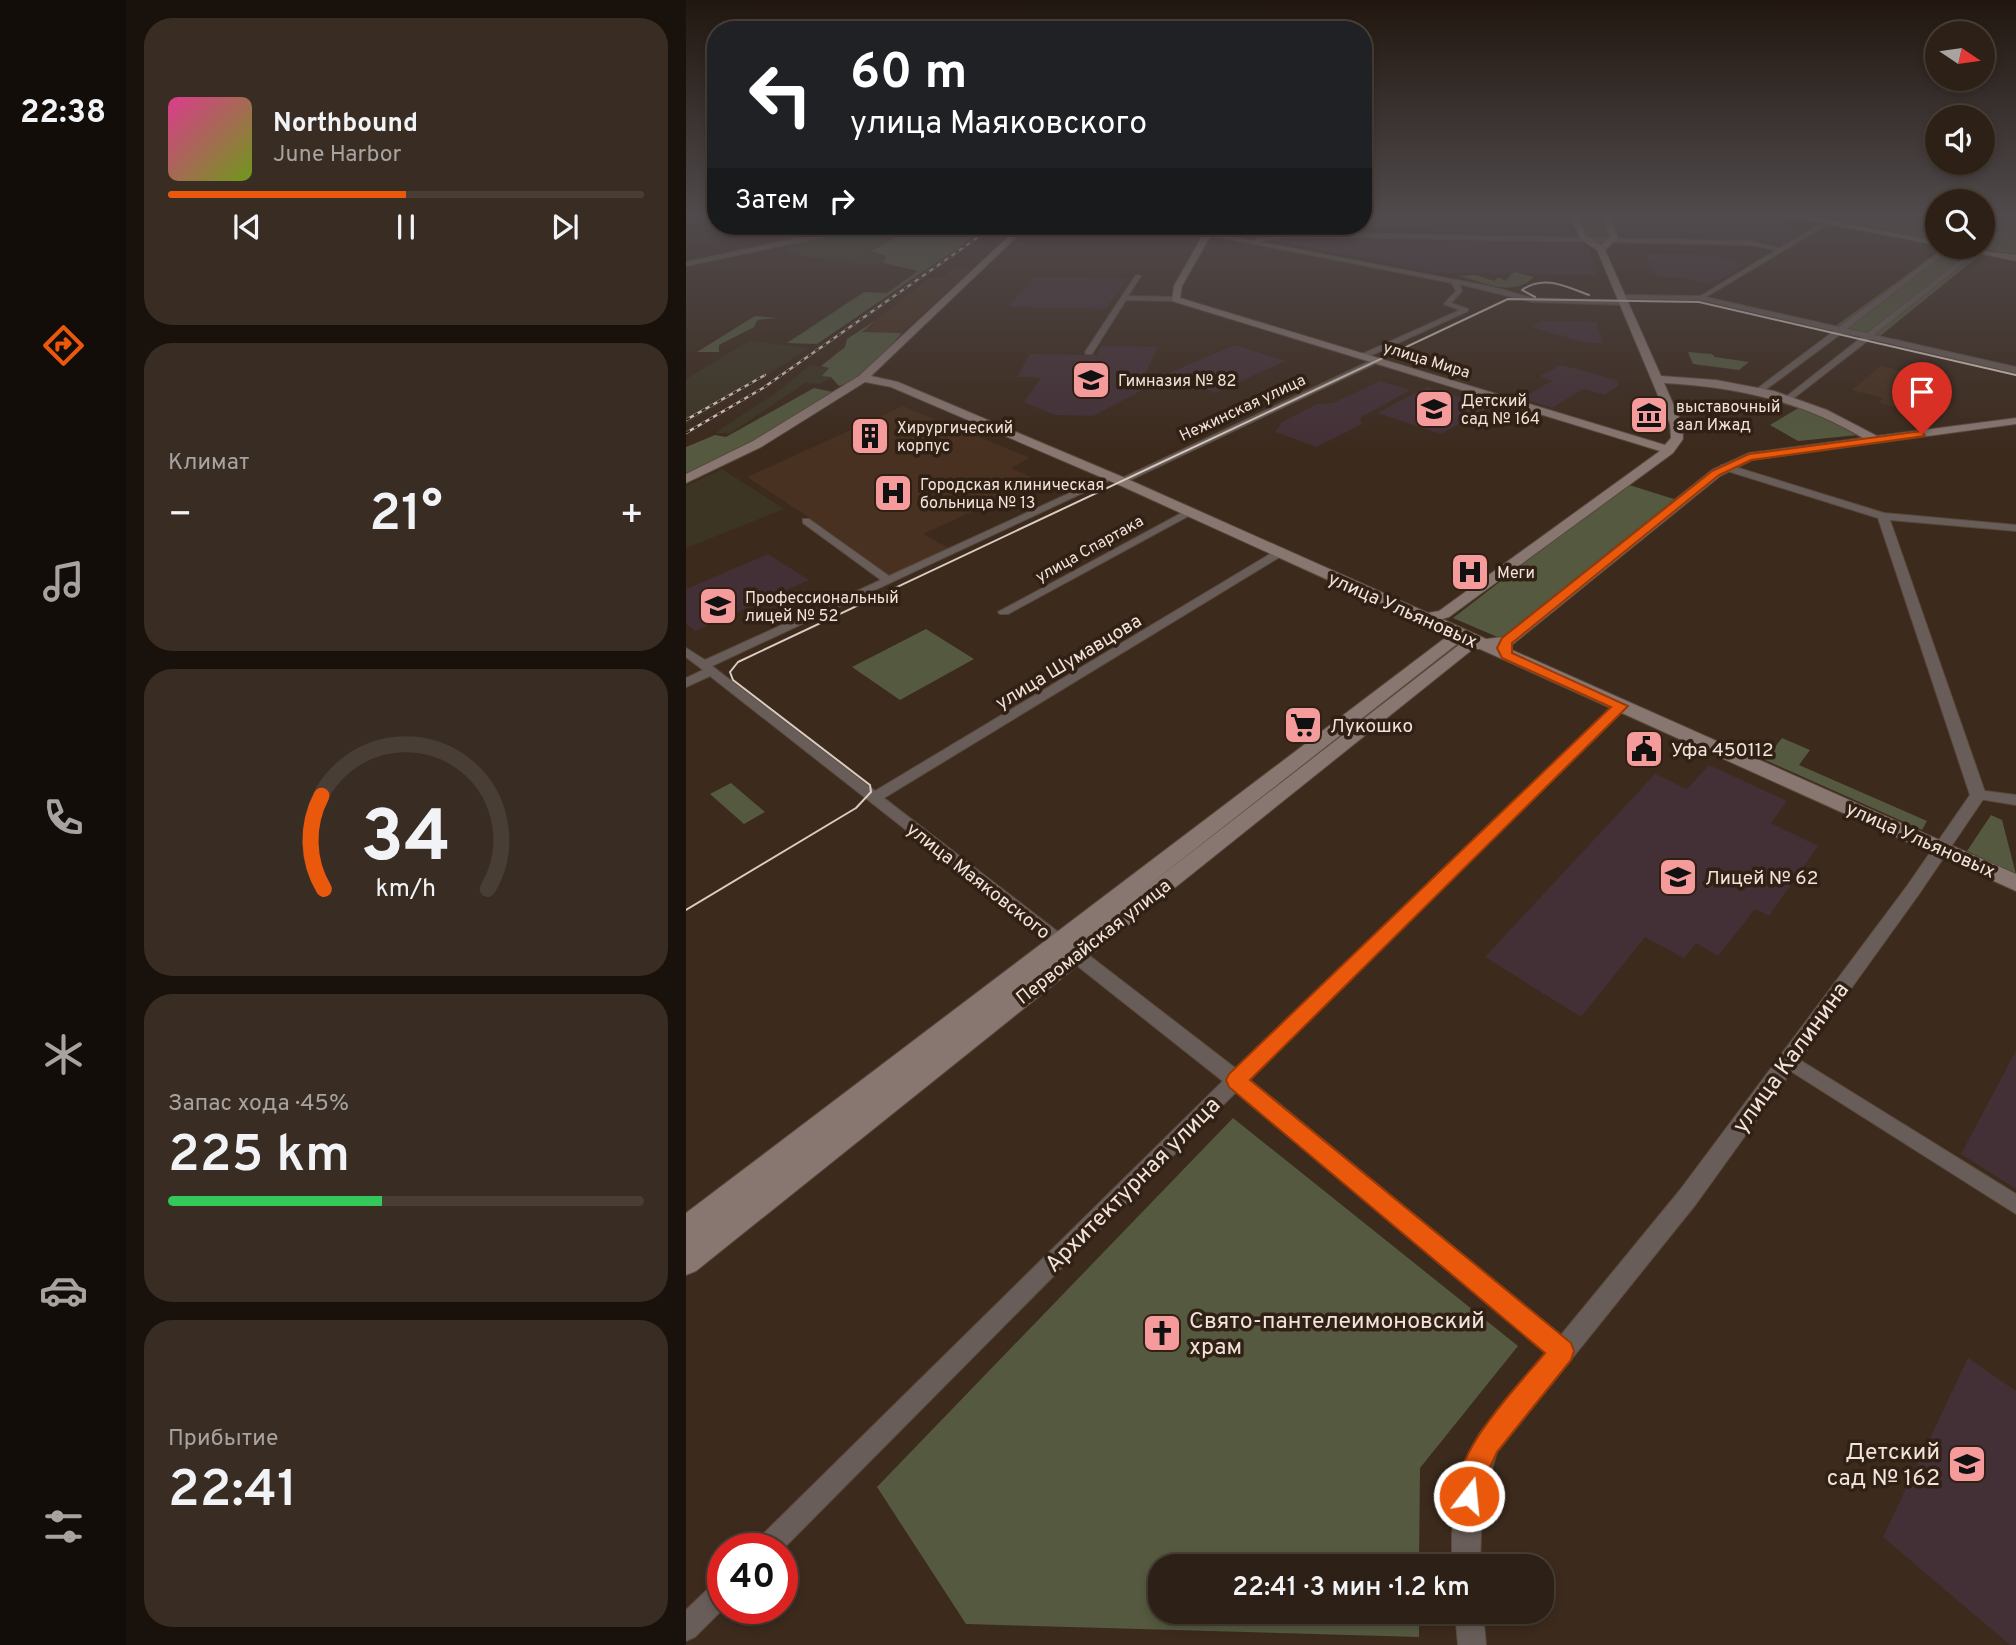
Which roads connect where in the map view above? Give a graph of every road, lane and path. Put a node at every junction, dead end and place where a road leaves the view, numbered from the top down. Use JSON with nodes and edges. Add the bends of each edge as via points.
{"nodes":[{"id":1,"x":954,"y":292,"type":"edge"},
{"id":2,"x":1127,"y":292,"type":"edge"},
{"id":3,"x":1177,"y":292,"type":"edge"},
{"id":4,"x":1458,"y":292,"type":"edge"},
{"id":5,"x":1497,"y":292,"type":"edge"},
{"id":6,"x":1620,"y":292,"type":"edge"},
{"id":7,"x":1712,"y":292,"type":"edge"},
{"id":8,"x":1892,"y":292,"type":"edge"},
{"id":9,"x":1924,"y":292,"type":"edge"},
{"id":10,"x":1123,"y":298,"type":"junction"},
{"id":11,"x":1701,"y":298,"type":"junction"},
{"id":12,"x":1175,"y":299,"type":"junction"},
{"id":13,"x":1623,"y":300,"type":"junction"},
{"id":14,"x":1839,"y":332,"type":"junction"},
{"id":15,"x":1865,"y":339,"type":"junction"},
{"id":16,"x":1089,"y":352,"type":"dead end"},
{"id":17,"x":1363,"y":357,"type":"junction"},
{"id":18,"x":1377,"y":361,"type":"junction"},
{"id":19,"x":2016,"y":370,"type":"edge"},
{"id":20,"x":2016,"y":377,"type":"edge"},
{"id":21,"x":863,"y":378,"type":"junction"},
{"id":22,"x":1657,"y":379,"type":"junction"},
{"id":23,"x":1761,"y":390,"type":"junction"},
{"id":24,"x":1790,"y":398,"type":"junction"},
{"id":25,"x":2016,"y":421,"type":"edge"},
{"id":26,"x":1875,"y":440,"type":"junction"},
{"id":27,"x":1669,"y":450,"type":"junction"},
{"id":28,"x":1725,"y":467,"type":"junction"},
{"id":29,"x":686,"y":479,"type":"edge"},
{"id":30,"x":1116,"y":479,"type":"junction"},
{"id":31,"x":1189,"y":512,"type":"junction"},
{"id":32,"x":1883,"y":516,"type":"junction"},
{"id":33,"x":806,"y":521,"type":"dead end"},
{"id":34,"x":2016,"y":528,"type":"edge"},
{"id":35,"x":1279,"y":553,"type":"junction"},
{"id":36,"x":888,"y":580,"type":"junction"},
{"id":37,"x":1004,"y":612,"type":"dead end"},
{"id":38,"x":1444,"y":614,"type":"junction"},
{"id":39,"x":1426,"y":618,"type":"junction"},
{"id":40,"x":1468,"y":639,"type":"junction"},
{"id":41,"x":1506,"y":648,"type":"junction"},
{"id":42,"x":686,"y":651,"type":"edge"},
{"id":43,"x":708,"y":668,"type":"junction"},
{"id":44,"x":686,"y":683,"type":"edge"},
{"id":45,"x":1620,"y":706,"type":"junction"},
{"id":46,"x":1978,"y":795,"type":"junction"},
{"id":47,"x":874,"y":798,"type":"junction"},
{"id":48,"x":2016,"y":800,"type":"edge"},
{"id":49,"x":1943,"y":848,"type":"junction"},
{"id":50,"x":2016,"y":883,"type":"edge"},
{"id":51,"x":1068,"y":949,"type":"junction"},
{"id":52,"x":1787,"y":1060,"type":"junction"},
{"id":53,"x":1236,"y":1080,"type":"junction"},
{"id":54,"x":2016,"y":1205,"type":"edge"},
{"id":55,"x":686,"y":1230,"type":"edge"},
{"id":56,"x":686,"y":1261,"type":"edge"},
{"id":57,"x":1562,"y":1351,"type":"junction"},
{"id":58,"x":782,"y":1533,"type":"edge"},
{"id":59,"x":1465,"y":1554,"type":"edge"},
{"id":60,"x":707,"y":1608,"type":"edge"},
{"id":61,"x":1470,"y":1624,"type":"edge"},
{"id":62,"x":686,"y":1628,"type":"edge"},
{"id":63,"x":1472,"y":1645,"type":"edge"}],
"edges":[{"from":1,"to":21,"type":"main road"},
{"from":2,"to":10,"type":"street"},
{"from":3,"to":12,"type":"main road"},
{"from":4,"to":17,"type":"street","via":[[1447,304],[1466,310]]},
{"from":5,"to":13,"type":"street","via":[[1532,300]]},
{"from":6,"to":13,"type":"main road"},
{"from":7,"to":11,"type":"street"},
{"from":8,"to":14,"type":"street"},
{"from":9,"to":15,"type":"street"},
{"from":10,"to":12,"type":"street"},
{"from":10,"to":16,"type":"street"},
{"from":11,"to":13,"type":"street"},
{"from":11,"to":14,"type":"street"},
{"from":12,"to":17,"type":"main road","name":"улица Мира"},
{"from":13,"to":14,"type":"street","via":[[1701,305]]},
{"from":13,"to":22,"type":"main road"},
{"from":14,"to":15,"type":"street"},
{"from":14,"to":23,"type":"street"},
{"from":15,"to":19,"type":"street"},
{"from":15,"to":20,"type":"street"},
{"from":15,"to":24,"type":"street"},
{"from":17,"to":18,"type":"main road","name":"улица Мира"},
{"from":18,"to":27,"type":"main road","name":"улица Мира"},
{"from":18,"to":30,"type":"street","name":"Нежинская улица"},
{"from":21,"to":29,"type":"main road","via":[[757,444]]},
{"from":21,"to":30,"type":"main road","name":"улица Ульяновых","via":[[894,384]]},
{"from":22,"to":23,"type":"main road"},
{"from":22,"to":27,"type":"main road","via":[[1678,432]]},
{"from":23,"to":24,"type":"main road"},
{"from":24,"to":26,"type":"main road","via":[[1841,419]]},
{"from":25,"to":26,"type":"main road"},
{"from":26,"to":28,"type":"main road","via":[[1749,457]]},
{"from":27,"to":38,"type":"main road"},
{"from":28,"to":32,"type":"street"},
{"from":28,"to":41,"type":"main road"},
{"from":30,"to":31,"type":"main road","name":"улица Ульяновых"},
{"from":30,"to":36,"type":"street","name":"Нежинская улица"},
{"from":31,"to":35,"type":"main road","name":"улица Ульяновых"},
{"from":31,"to":37,"type":"street","name":"улица Спартака"},
{"from":32,"to":34,"type":"street"},
{"from":32,"to":46,"type":"street"},
{"from":33,"to":36,"type":"street"},
{"from":35,"to":39,"type":"main road","name":"улица Ульяновых"},
{"from":35,"to":47,"type":"street","name":"улица Шумавцова"},
{"from":36,"to":43,"type":"street","name":"Нежинская улица"},
{"from":38,"to":39,"type":"main road"},
{"from":38,"to":40,"type":"main road"},
{"from":39,"to":40,"type":"main road","name":"улица Ульяновых"},
{"from":40,"to":41,"type":"main road","name":"улица Ульяновых"},
{"from":40,"to":51,"type":"main road","name":"Первомайская улица","via":[[1458,654]]},
{"from":41,"to":45,"type":"main road","name":"улица Ульяновых"},
{"from":42,"to":43,"type":"street","name":"улица Маяковского"},
{"from":43,"to":44,"type":"street"},
{"from":43,"to":47,"type":"street","name":"улица Маяковского"},
{"from":45,"to":49,"type":"main road","name":"улица Ульяновых"},
{"from":45,"to":53,"type":"street","name":"Архитектурная улица"},
{"from":46,"to":48,"type":"street"},
{"from":46,"to":49,"type":"street","name":"улица Калинина"},
{"from":47,"to":51,"type":"street","name":"улица Маяковского"},
{"from":49,"to":50,"type":"main road","name":"улица Ульяновых"},
{"from":49,"to":52,"type":"street","name":"улица Калинина"},
{"from":51,"to":53,"type":"street","name":"улица Маяковского"},
{"from":51,"to":55,"type":"main road","name":"Первомайская улица"},
{"from":51,"to":56,"type":"main road","name":"Первомайская улица"},
{"from":52,"to":54,"type":"street"},
{"from":52,"to":57,"type":"street","name":"улица Калинина","via":[[1688,1197]]},
{"from":53,"to":57,"type":"street","name":"улица Маяковского"},
{"from":53,"to":58,"type":"street","name":"Архитектурная улица"},
{"from":57,"to":59,"type":"street","name":"улица Калинина","via":[[1488,1443],[1472,1477]]},
{"from":60,"to":62,"type":"street"},
{"from":61,"to":63,"type":"street"}]}
